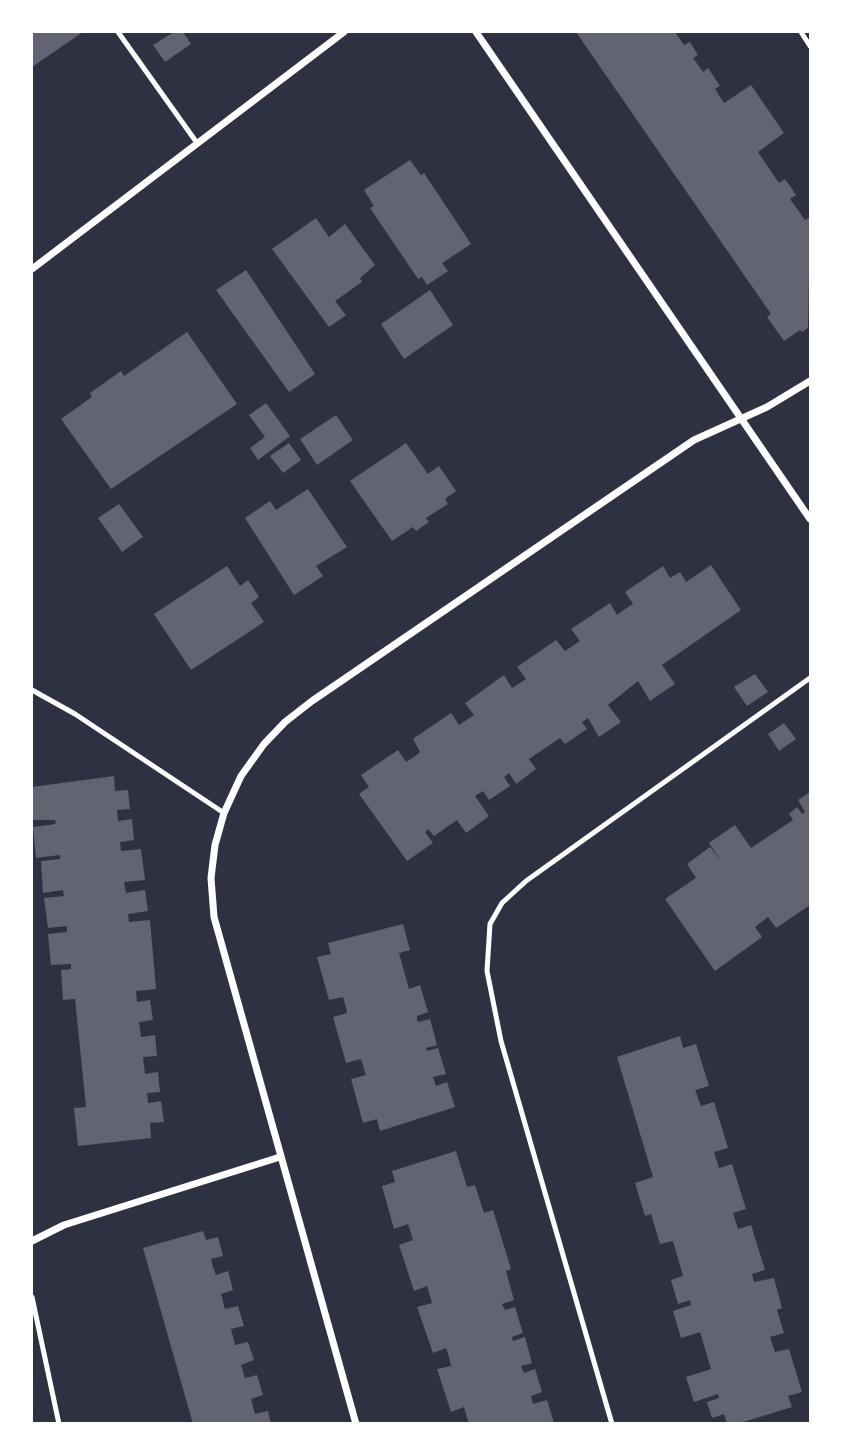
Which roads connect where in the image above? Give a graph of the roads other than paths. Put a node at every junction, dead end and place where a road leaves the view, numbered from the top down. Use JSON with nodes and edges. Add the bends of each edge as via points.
{"nodes":[{"id":1,"x":118,"y":32,"type":"edge"},
{"id":2,"x":344,"y":32,"type":"edge"},
{"id":3,"x":476,"y":32,"type":"edge"},
{"id":4,"x":801,"y":32,"type":"edge"},
{"id":5,"x":810,"y":46,"type":"edge"},
{"id":6,"x":197,"y":144,"type":"junction"},
{"id":7,"x":32,"y":269,"type":"edge"},
{"id":8,"x":810,"y":381,"type":"edge"},
{"id":9,"x":742,"y":418,"type":"junction"},
{"id":10,"x":810,"y":519,"type":"edge"},
{"id":11,"x":810,"y":678,"type":"edge"},
{"id":12,"x":32,"y":690,"type":"edge"},
{"id":13,"x":224,"y":813,"type":"junction"},
{"id":14,"x":280,"y":1157,"type":"junction"},
{"id":15,"x":32,"y":1241,"type":"edge"},
{"id":16,"x":32,"y":1297,"type":"edge"},
{"id":17,"x":59,"y":1423,"type":"edge"},
{"id":18,"x":356,"y":1423,"type":"edge"},
{"id":19,"x":612,"y":1423,"type":"edge"}],
"edges":[{"from":1,"to":6,"type":"lane"},
{"from":2,"to":6,"type":"street"},
{"from":3,"to":9,"type":"street"},
{"from":4,"to":5,"type":"lane"},
{"from":6,"to":7,"type":"street"},
{"from":8,"to":9,"type":"street"},
{"from":9,"to":10,"type":"street"},
{"from":9,"to":13,"type":"street","via":[[683,448],[285,722],[241,776]]},
{"from":11,"to":19,"type":"lane","via":[[526,881],[502,903],[490,924],[487,971],[501,1041]]},
{"from":12,"to":13,"type":"lane"},
{"from":13,"to":14,"type":"street","via":[[212,867],[214,916]]},
{"from":14,"to":15,"type":"street","via":[[64,1225]]},
{"from":14,"to":18,"type":"street"},
{"from":16,"to":17,"type":"lane"}]}
